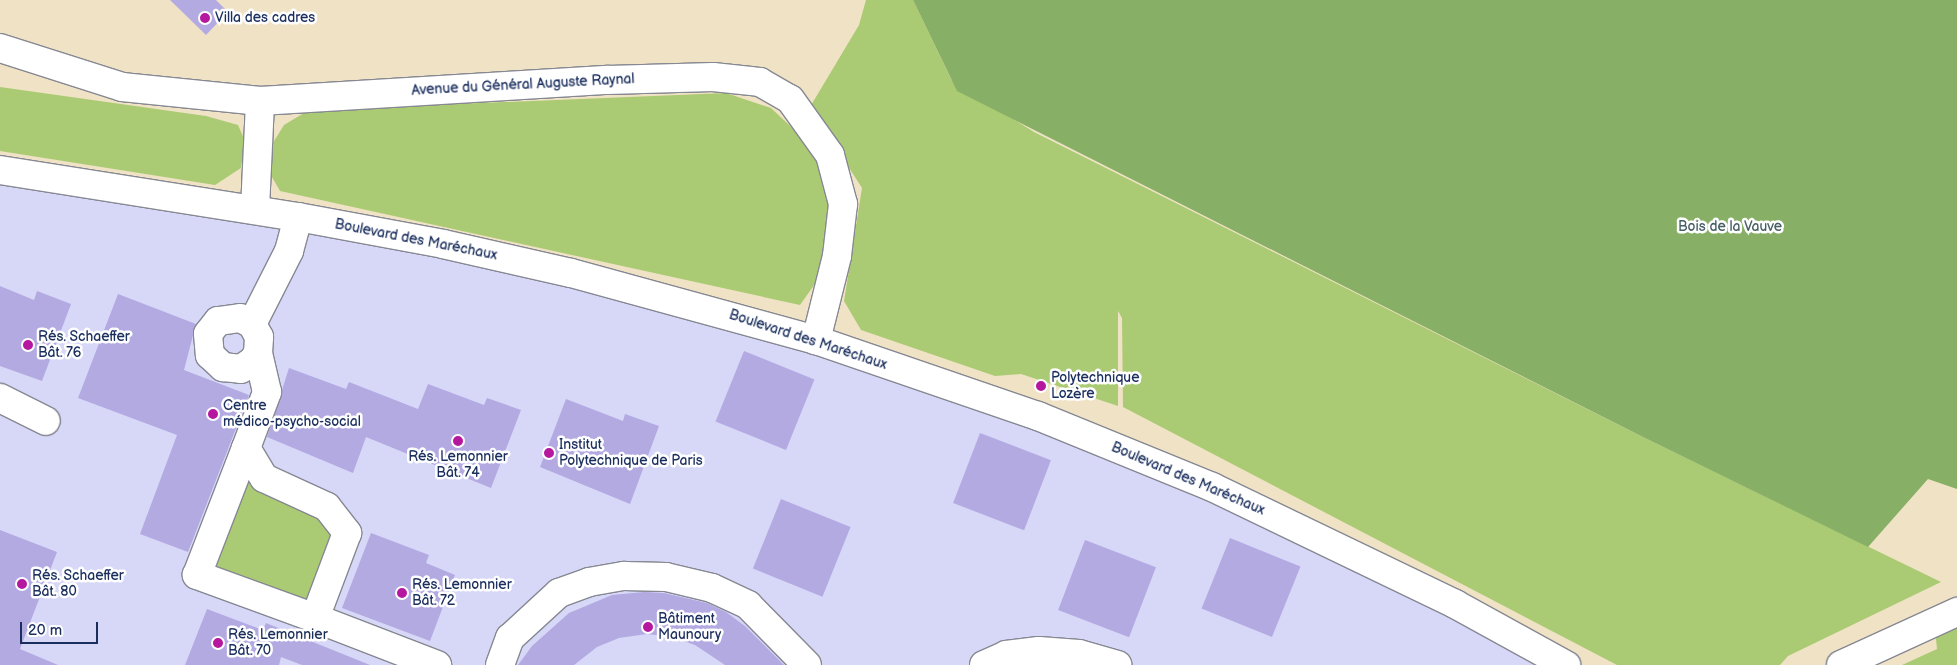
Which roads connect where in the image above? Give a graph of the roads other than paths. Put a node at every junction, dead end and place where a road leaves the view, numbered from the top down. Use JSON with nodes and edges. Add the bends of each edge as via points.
{"nodes":[{"id":1,"x":0,"y":48,"type":"edge"},
{"id":2,"x":260,"y":101,"type":"junction"},
{"id":3,"x":0,"y":170,"type":"edge"},
{"id":4,"x":255,"y":210,"type":"junction"},
{"id":5,"x":298,"y":216,"type":"junction"},
{"id":6,"x":252,"y":324,"type":"junction"},
{"id":7,"x":816,"y":340,"type":"junction"},
{"id":8,"x":258,"y":353,"type":"junction"},
{"id":9,"x":0,"y":398,"type":"edge"},
{"id":10,"x":46,"y":421,"type":"dead end"},
{"id":11,"x":246,"y":448,"type":"junction"},
{"id":12,"x":1957,"y":612,"type":"edge"},
{"id":13,"x":315,"y":618,"type":"junction"},
{"id":14,"x":437,"y":665,"type":"edge"},
{"id":15,"x":500,"y":665,"type":"edge"},
{"id":16,"x":807,"y":665,"type":"edge"},
{"id":17,"x":984,"y":665,"type":"edge"},
{"id":18,"x":1117,"y":665,"type":"edge"},
{"id":19,"x":1566,"y":665,"type":"edge"},
{"id":20,"x":1841,"y":665,"type":"edge"}],
"edges":[{"from":1,"to":2,"type":"street","name":"Avenue du Général Auguste Raynal","via":[[122,87]]},
{"from":2,"to":4,"type":"street"},
{"from":2,"to":7,"type":"street","name":"Avenue du Général Auguste Raynal","via":[[573,81],[713,77],[760,82],[790,99],[830,155],[843,204],[837,256]]},
{"from":3,"to":4,"type":"street","name":"Boulevard des Maréchaux"},
{"from":4,"to":5,"type":"street","name":"Boulevard des Maréchaux"},
{"from":5,"to":6,"type":"street","via":[[289,251]]},
{"from":5,"to":7,"type":"street","name":"Boulevard des Maréchaux","via":[[571,273]]},
{"from":6,"to":8,"type":"street","via":[[259,337]]},
{"from":6,"to":8,"type":"street","via":[[240,318],[218,321],[208,334],[208,348],[216,363],[234,370],[247,366]]},
{"from":7,"to":19,"type":"street","name":"Boulevard des Maréchaux","via":[[1038,416],[1212,487],[1455,604]]},
{"from":8,"to":11,"type":"street","via":[[267,392]]},
{"from":9,"to":10,"type":"street"},
{"from":11,"to":13,"type":"street","via":[[264,478],[327,507],[348,533]]},
{"from":11,"to":13,"type":"street","via":[[197,575]]},
{"from":12,"to":20,"type":"street"},
{"from":13,"to":14,"type":"street"},
{"from":15,"to":16,"type":"street","via":[[510,638],[559,593],[589,582],[624,576],[666,577],[712,588],[748,605]]},
{"from":17,"to":18,"type":"street","via":[[1006,655],[1038,651],[1079,654]]}]}
